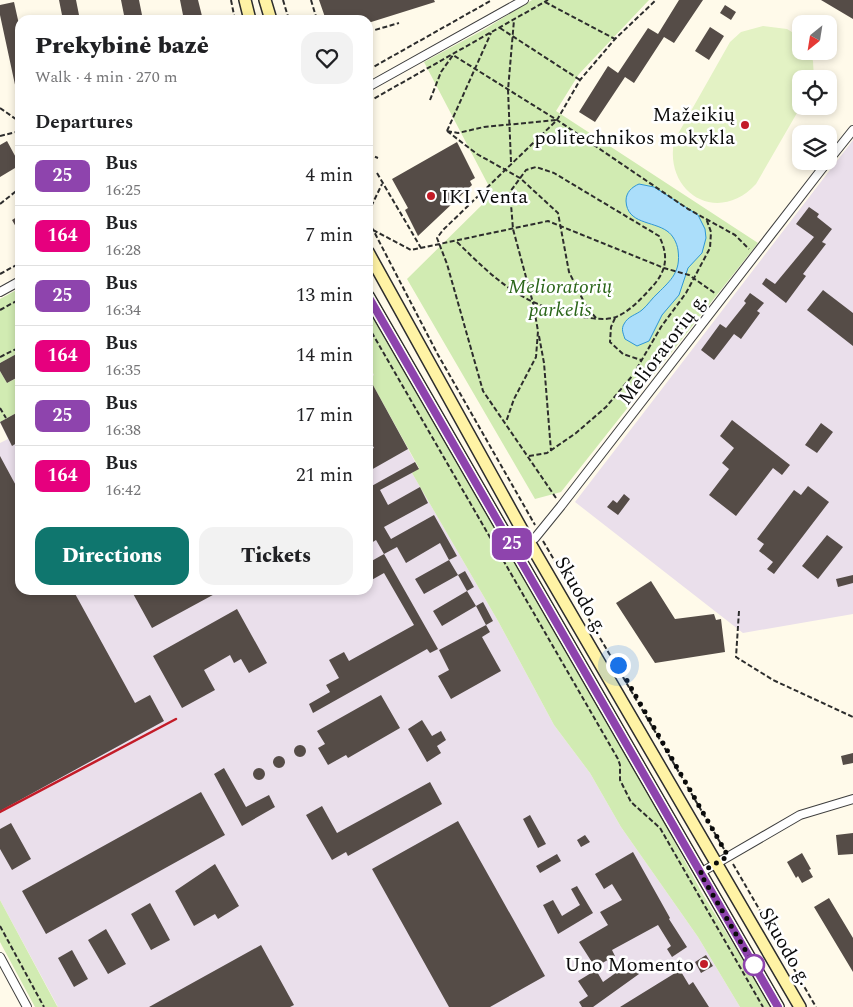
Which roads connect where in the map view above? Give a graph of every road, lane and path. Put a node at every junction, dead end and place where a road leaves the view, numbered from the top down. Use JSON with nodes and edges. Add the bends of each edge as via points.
{"nodes":[{"id":1,"x":231,"y":0,"type":"edge"},
{"id":2,"x":245,"y":0,"type":"edge"},
{"id":3,"x":265,"y":0,"type":"edge"},
{"id":4,"x":283,"y":0,"type":"edge"},
{"id":5,"x":311,"y":0,"type":"edge"},
{"id":6,"x":492,"y":0,"type":"edge"},
{"id":7,"x":524,"y":0,"type":"edge"},
{"id":8,"x":656,"y":0,"type":"edge"},
{"id":9,"x":546,"y":1,"type":"edge"},
{"id":10,"x":234,"y":15,"type":"edge"},
{"id":11,"x":249,"y":15,"type":"edge"},
{"id":12,"x":270,"y":15,"type":"edge"},
{"id":13,"x":288,"y":15,"type":"edge"},
{"id":14,"x":316,"y":15,"type":"edge"},
{"id":15,"x":514,"y":20,"type":"junction"},
{"id":16,"x":399,"y":23,"type":"dead end"},
{"id":17,"x":500,"y":28,"type":"junction"},
{"id":18,"x":373,"y":31,"type":"edge"},
{"id":19,"x":491,"y":33,"type":"junction"},
{"id":20,"x":513,"y":36,"type":"junction"},
{"id":21,"x":615,"y":39,"type":"junction"},
{"id":22,"x":454,"y":55,"type":"junction"},
{"id":23,"x":373,"y":67,"type":"edge"},
{"id":24,"x":474,"y":68,"type":"junction"},
{"id":25,"x":580,"y":80,"type":"junction"},
{"id":26,"x":373,"y":84,"type":"edge"},
{"id":27,"x":508,"y":90,"type":"junction"},
{"id":28,"x":373,"y":99,"type":"edge"},
{"id":29,"x":430,"y":100,"type":"dead end"},
{"id":30,"x":0,"y":108,"type":"edge"},
{"id":31,"x":15,"y":118,"type":"edge"},
{"id":32,"x":557,"y":120,"type":"junction"},
{"id":33,"x":510,"y":124,"type":"junction"},
{"id":34,"x":853,"y":130,"type":"edge"},
{"id":35,"x":447,"y":131,"type":"junction"},
{"id":36,"x":15,"y":132,"type":"edge"},
{"id":37,"x":0,"y":136,"type":"edge"},
{"id":38,"x":837,"y":150,"type":"edge"},
{"id":39,"x":373,"y":156,"type":"edge"},
{"id":40,"x":378,"y":158,"type":"dead end"},
{"id":41,"x":512,"y":163,"type":"junction"},
{"id":42,"x":506,"y":169,"type":"junction"},
{"id":43,"x":821,"y":170,"type":"edge"},
{"id":44,"x":377,"y":173,"type":"dead end"},
{"id":45,"x":520,"y":178,"type":"junction"},
{"id":46,"x":382,"y":183,"type":"junction"},
{"id":47,"x":15,"y":192,"type":"edge"},
{"id":48,"x":373,"y":202,"type":"edge"},
{"id":49,"x":0,"y":204,"type":"edge"},
{"id":50,"x":705,"y":217,"type":"junction"},
{"id":51,"x":561,"y":227,"type":"junction"},
{"id":52,"x":513,"y":229,"type":"junction"},
{"id":53,"x":373,"y":230,"type":"edge"},
{"id":54,"x":373,"y":231,"type":"edge"},
{"id":55,"x":456,"y":242,"type":"junction"},
{"id":56,"x":438,"y":245,"type":"junction"},
{"id":57,"x":421,"y":248,"type":"junction"},
{"id":58,"x":755,"y":253,"type":"junction"},
{"id":59,"x":373,"y":261,"type":"edge"},
{"id":60,"x":15,"y":266,"type":"edge"},
{"id":61,"x":664,"y":268,"type":"junction"},
{"id":62,"x":0,"y":274,"type":"edge"},
{"id":63,"x":694,"y":277,"type":"junction"},
{"id":64,"x":15,"y":284,"type":"edge"},
{"id":65,"x":0,"y":292,"type":"edge"},
{"id":66,"x":722,"y":297,"type":"junction"},
{"id":67,"x":15,"y":302,"type":"edge"},
{"id":68,"x":533,"y":303,"type":"junction"},
{"id":69,"x":373,"y":305,"type":"edge"},
{"id":70,"x":0,"y":310,"type":"edge"},
{"id":71,"x":596,"y":318,"type":"junction"},
{"id":72,"x":615,"y":318,"type":"junction"},
{"id":73,"x":538,"y":331,"type":"junction"},
{"id":74,"x":373,"y":335,"type":"edge"},
{"id":75,"x":15,"y":350,"type":"edge"},
{"id":76,"x":0,"y":357,"type":"edge"},
{"id":77,"x":641,"y":360,"type":"junction"},
{"id":78,"x":0,"y":408,"type":"edge"},
{"id":79,"x":6,"y":418,"type":"dead end"},
{"id":80,"x":506,"y":422,"type":"junction"},
{"id":81,"x":551,"y":450,"type":"junction"},
{"id":82,"x":529,"y":456,"type":"junction"},
{"id":83,"x":561,"y":506,"type":"junction"},
{"id":84,"x":539,"y":534,"type":"junction"},
{"id":85,"x":529,"y":542,"type":"junction"},
{"id":86,"x":516,"y":550,"type":"junction"},
{"id":87,"x":739,"y":611,"type":"dead end"},
{"id":88,"x":853,"y":717,"type":"edge"},
{"id":89,"x":853,"y":799,"type":"edge"},
{"id":90,"x":728,"y":856,"type":"junction"},
{"id":91,"x":717,"y":863,"type":"junction"},
{"id":92,"x":700,"y":873,"type":"junction"},
{"id":93,"x":0,"y":926,"type":"edge"},
{"id":94,"x":0,"y":957,"type":"edge"},
{"id":95,"x":26,"y":1007,"type":"edge"},
{"id":96,"x":44,"y":1007,"type":"edge"},
{"id":97,"x":763,"y":1007,"type":"edge"},
{"id":98,"x":778,"y":1007,"type":"edge"},
{"id":99,"x":800,"y":1007,"type":"edge"},
{"id":100,"x":816,"y":1007,"type":"edge"}],
"edges":[{"from":1,"to":10,"type":"path"},
{"from":2,"to":11,"type":"main road"},
{"from":3,"to":12,"type":"main road"},
{"from":4,"to":13,"type":"path"},
{"from":5,"to":14,"type":"path"},
{"from":6,"to":23,"type":"path"},
{"from":7,"to":26,"type":"street"},
{"from":8,"to":21,"type":"path"},
{"from":9,"to":15,"type":"path"},
{"from":9,"to":21,"type":"path"},
{"from":15,"to":17,"type":"path"},
{"from":15,"to":20,"type":"path"},
{"from":16,"to":18,"type":"path"},
{"from":17,"to":19,"type":"path"},
{"from":17,"to":20,"type":"path"},
{"from":19,"to":22,"type":"path"},
{"from":19,"to":24,"type":"path"},
{"from":20,"to":25,"type":"path"},
{"from":20,"to":27,"type":"path"},
{"from":21,"to":25,"type":"path"},
{"from":22,"to":24,"type":"path"},
{"from":22,"to":28,"type":"path"},
{"from":22,"to":29,"type":"path","via":[[441,72]]},
{"from":24,"to":27,"type":"path"},
{"from":24,"to":35,"type":"path"},
{"from":25,"to":32,"type":"path"},
{"from":27,"to":32,"type":"path"},
{"from":27,"to":33,"type":"path"},
{"from":30,"to":31,"type":"path"},
{"from":32,"to":33,"type":"path"},
{"from":32,"to":41,"type":"path"},
{"from":32,"to":50,"type":"path","via":[[688,209]]},
{"from":33,"to":35,"type":"path","via":[[458,133]]},
{"from":33,"to":41,"type":"path"},
{"from":34,"to":38,"type":"street","name":"Melioratorių g."},
{"from":35,"to":42,"type":"path","via":[[477,154]]},
{"from":36,"to":37,"type":"path"},
{"from":39,"to":40,"type":"path"},
{"from":41,"to":42,"type":"path"},
{"from":42,"to":45,"type":"path"},
{"from":42,"to":56,"type":"path","via":[[439,234]]},
{"from":43,"to":58,"type":"street","name":"Melioratorių g."},
{"from":44,"to":46,"type":"path"},
{"from":45,"to":51,"type":"path","via":[[558,213]]},
{"from":45,"to":52,"type":"path","via":[[510,192]]},
{"from":45,"to":61,"type":"path","via":[[526,170],[536,166],[608,204],[659,236],[666,251]]},
{"from":46,"to":48,"type":"path"},
{"from":46,"to":57,"type":"path"},
{"from":47,"to":49,"type":"path"},
{"from":50,"to":58,"type":"path","via":[[735,235]]},
{"from":50,"to":63,"type":"path","via":[[711,232],[710,248]]},
{"from":51,"to":52,"type":"path","via":[[548,221]]},
{"from":51,"to":61,"type":"path"},
{"from":51,"to":71,"type":"path","via":[[570,272],[586,306]]},
{"from":52,"to":55,"type":"path"},
{"from":52,"to":68,"type":"path"},
{"from":53,"to":57,"type":"path","via":[[410,250]]},
{"from":54,"to":84,"type":"path","via":[[432,345]]},
{"from":55,"to":56,"type":"path"},
{"from":55,"to":68,"type":"path","via":[[500,283]]},
{"from":56,"to":57,"type":"path"},
{"from":56,"to":80,"type":"path","via":[[447,264],[479,382]]},
{"from":58,"to":66,"type":"street","name":"Melioratorių g."},
{"from":59,"to":85,"type":"main road","name":"Skuodo g."},
{"from":60,"to":62,"type":"path"},
{"from":61,"to":63,"type":"path"},
{"from":61,"to":72,"type":"path","via":[[654,285],[636,304]]},
{"from":63,"to":66,"type":"path"},
{"from":63,"to":77,"type":"path"},
{"from":64,"to":65,"type":"street"},
{"from":66,"to":83,"type":"street","name":"Melioratorių g."},
{"from":67,"to":70,"type":"path"},
{"from":68,"to":71,"type":"path","via":[[556,312]]},
{"from":68,"to":73,"type":"path"},
{"from":69,"to":86,"type":"main road","name":"Skuodo g."},
{"from":71,"to":72,"type":"path"},
{"from":72,"to":77,"type":"path","via":[[610,342],[623,354]]},
{"from":73,"to":80,"type":"path","via":[[536,357]]},
{"from":73,"to":81,"type":"path"},
{"from":74,"to":97,"type":"path","via":[[618,760],[620,780],[631,802],[660,828]]},
{"from":75,"to":76,"type":"path"},
{"from":77,"to":81,"type":"path","via":[[633,375],[606,406]]},
{"from":78,"to":79,"type":"path"},
{"from":80,"to":82,"type":"path"},
{"from":81,"to":82,"type":"path"},
{"from":82,"to":83,"type":"path"},
{"from":83,"to":84,"type":"street","name":"Melioratorių g."},
{"from":84,"to":85,"type":"street","name":"Melioratorių g."},
{"from":84,"to":90,"type":"path"},
{"from":85,"to":86,"type":"street","name":"Melioratorių g."},
{"from":85,"to":91,"type":"main road","name":"Skuodo g."},
{"from":86,"to":92,"type":"main road","name":"Skuodo g."},
{"from":87,"to":88,"type":"path","via":[[736,657],[773,680]]},
{"from":89,"to":90,"type":"street","via":[[800,815]]},
{"from":90,"to":91,"type":"street"},
{"from":90,"to":100,"type":"path"},
{"from":91,"to":92,"type":"street"},
{"from":91,"to":99,"type":"main road","name":"Skuodo g."},
{"from":92,"to":98,"type":"main road","name":"Skuodo g."},
{"from":93,"to":96,"type":"path"},
{"from":94,"to":95,"type":"street"}]}
